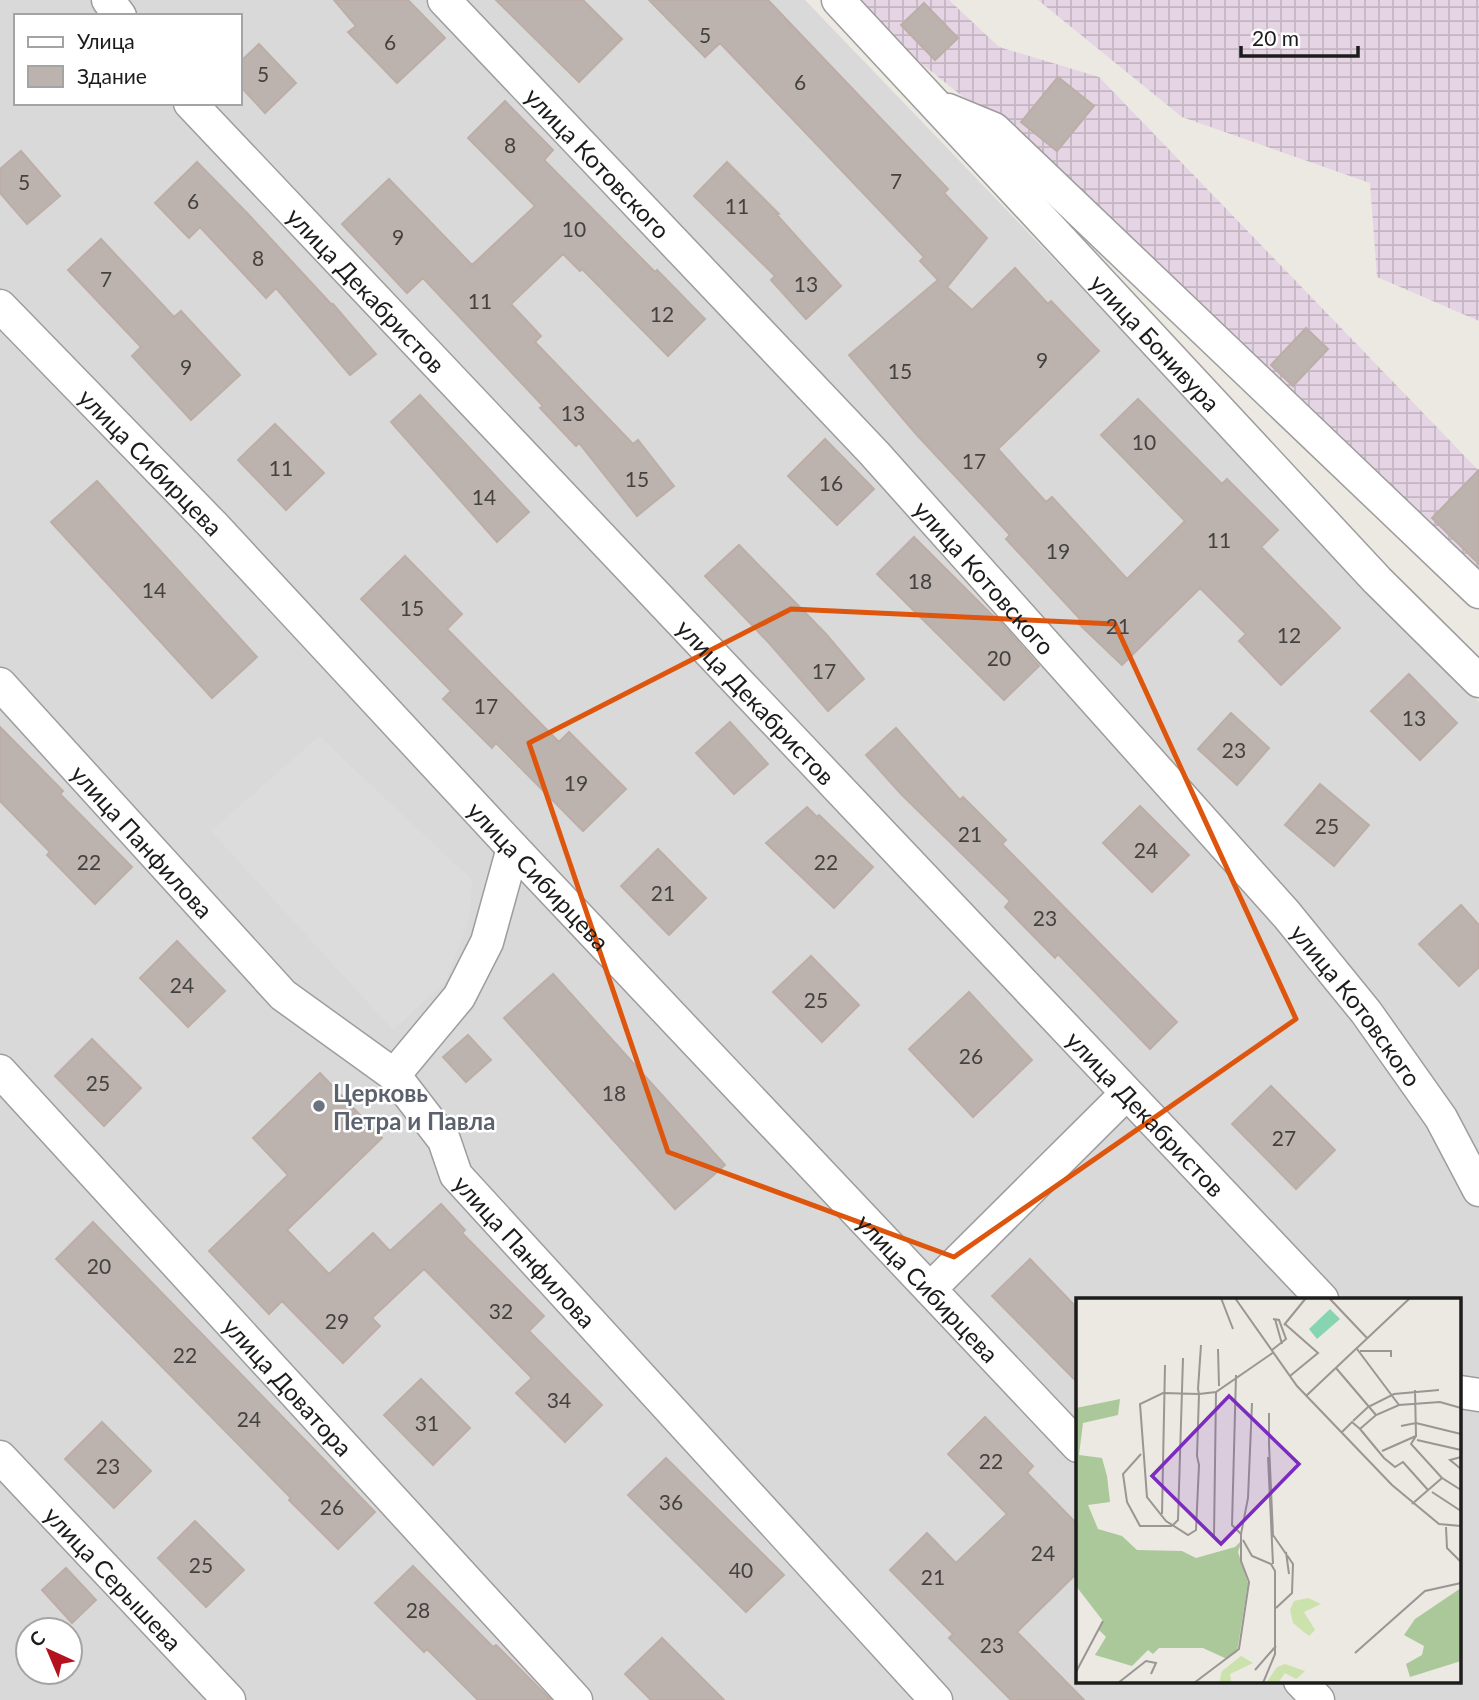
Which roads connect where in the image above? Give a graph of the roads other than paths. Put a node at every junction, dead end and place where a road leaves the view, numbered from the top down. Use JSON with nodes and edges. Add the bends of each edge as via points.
{"nodes":[{"id":1,"x":107,"y":0,"type":"edge"},
{"id":2,"x":444,"y":0,"type":"edge"},
{"id":3,"x":838,"y":0,"type":"edge"},
{"id":4,"x":118,"y":14,"type":"edge"},
{"id":5,"x":192,"y":105,"type":"edge"},
{"id":6,"x":937,"y":105,"type":"junction"},
{"id":7,"x":0,"y":306,"type":"edge"},
{"id":8,"x":1479,"y":592,"type":"edge"},
{"id":9,"x":1479,"y":681,"type":"edge"},
{"id":10,"x":0,"y":684,"type":"edge"},
{"id":11,"x":513,"y":848,"type":"junction"},
{"id":12,"x":0,"y":1071,"type":"edge"},
{"id":13,"x":394,"y":1075,"type":"junction"},
{"id":14,"x":1126,"y":1094,"type":"junction"},
{"id":15,"x":1479,"y":1190,"type":"edge"},
{"id":16,"x":930,"y":1289,"type":"junction"},
{"id":17,"x":1321,"y":1298,"type":"edge"},
{"id":18,"x":1076,"y":1444,"type":"edge"},
{"id":19,"x":0,"y":1458,"type":"edge"},
{"id":20,"x":1301,"y":1682,"type":"edge"},
{"id":21,"x":229,"y":1700,"type":"edge"},
{"id":22,"x":576,"y":1700,"type":"edge"},
{"id":23,"x":936,"y":1700,"type":"edge"},
{"id":24,"x":1318,"y":1700,"type":"edge"}],
"edges":[{"from":1,"to":4,"type":"street"},
{"from":2,"to":15,"type":"street","name":"улица Котовского","via":[[874,453],[1287,915],[1366,1012],[1441,1118]]},
{"from":3,"to":6,"type":"street","name":"улица Бонивура"},
{"from":5,"to":14,"type":"street","name":"улица Декабристов"},
{"from":6,"to":8,"type":"street","via":[[995,129]]},
{"from":6,"to":9,"type":"street","name":"улица Бонивура","via":[[1377,580]]},
{"from":7,"to":11,"type":"street","name":"улица Сибирцева","via":[[213,525]]},
{"from":10,"to":13,"type":"street","name":"улица Панфилова","via":[[283,995]]},
{"from":11,"to":13,"type":"street","via":[[487,942],[459,997]]},
{"from":11,"to":16,"type":"street","name":"улица Сибирцева"},
{"from":12,"to":22,"type":"street","name":"улица Доватора"},
{"from":13,"to":23,"type":"street","name":"улица Панфилова","via":[[444,1140],[456,1175]]},
{"from":14,"to":16,"type":"street"},
{"from":14,"to":17,"type":"street","name":"улица Декабристов"},
{"from":16,"to":18,"type":"street","name":"улица Сибирцева"},
{"from":19,"to":21,"type":"street","name":"улица Серышева"},
{"from":20,"to":24,"type":"street"}]}
